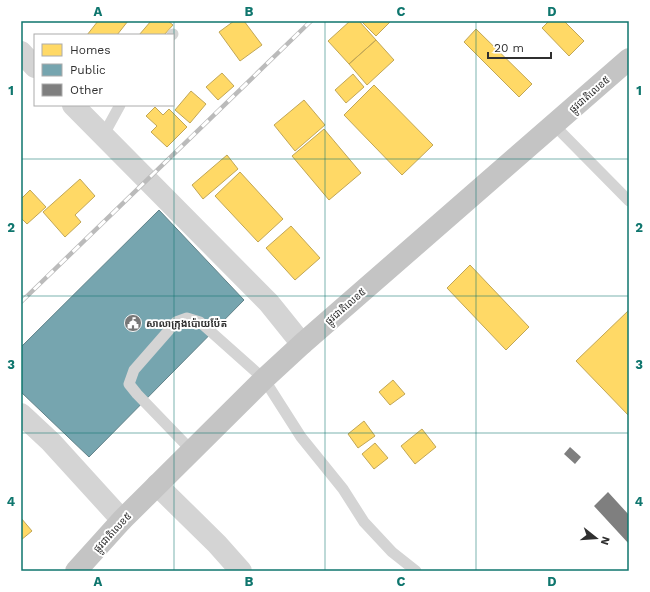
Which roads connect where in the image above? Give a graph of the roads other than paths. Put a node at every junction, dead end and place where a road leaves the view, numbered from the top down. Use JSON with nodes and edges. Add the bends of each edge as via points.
{"nodes":[{"id":1,"x":21,"y":52,"type":"edge"},
{"id":2,"x":629,"y":59,"type":"edge"},
{"id":3,"x":34,"y":66,"type":"edge"},
{"id":4,"x":74,"y":106,"type":"edge"},
{"id":5,"x":119,"y":106,"type":"edge"},
{"id":6,"x":554,"y":125,"type":"junction"},
{"id":7,"x":103,"y":136,"type":"junction"},
{"id":8,"x":629,"y":201,"type":"edge"},
{"id":9,"x":302,"y":344,"type":"junction"},
{"id":10,"x":264,"y":379,"type":"junction"},
{"id":11,"x":21,"y":414,"type":"edge"},
{"id":12,"x":192,"y":451,"type":"junction"},
{"id":13,"x":157,"y":486,"type":"junction"},
{"id":14,"x":122,"y":520,"type":"junction"},
{"id":15,"x":76,"y":571,"type":"edge"},
{"id":16,"x":241,"y":571,"type":"edge"},
{"id":17,"x":416,"y":571,"type":"edge"}],
"edges":[{"from":1,"to":3,"type":"street"},
{"from":2,"to":6,"type":"highway","name":"ផ្លូវជាតិលេខ៥"},
{"from":4,"to":7,"type":"street"},
{"from":5,"to":7,"type":"lane"},
{"from":6,"to":8,"type":"lane"},
{"from":6,"to":9,"type":"highway","name":"ផ្លូវជាតិលេខ៥"},
{"from":7,"to":9,"type":"street","via":[[269,303]]},
{"from":9,"to":10,"type":"highway","name":"ផ្លូវជាតិលេខ៥"},
{"from":10,"to":12,"type":"highway","name":"ផ្លូវជាតិលេខ៥"},
{"from":10,"to":12,"type":"lane","via":[[200,322],[187,318],[176,322],[134,370],[129,384]]},
{"from":10,"to":17,"type":"lane","via":[[301,437],[344,489],[364,522],[392,552]]},
{"from":11,"to":14,"type":"street","via":[[51,442]]},
{"from":12,"to":13,"type":"highway","name":"ផ្លូវជាតិលេខ៥"},
{"from":13,"to":14,"type":"highway","name":"ផ្លូវជាតិលេខ៥"},
{"from":13,"to":16,"type":"street"},
{"from":14,"to":15,"type":"highway","name":"ផ្លូវជាតិលេខ៥"}]}
